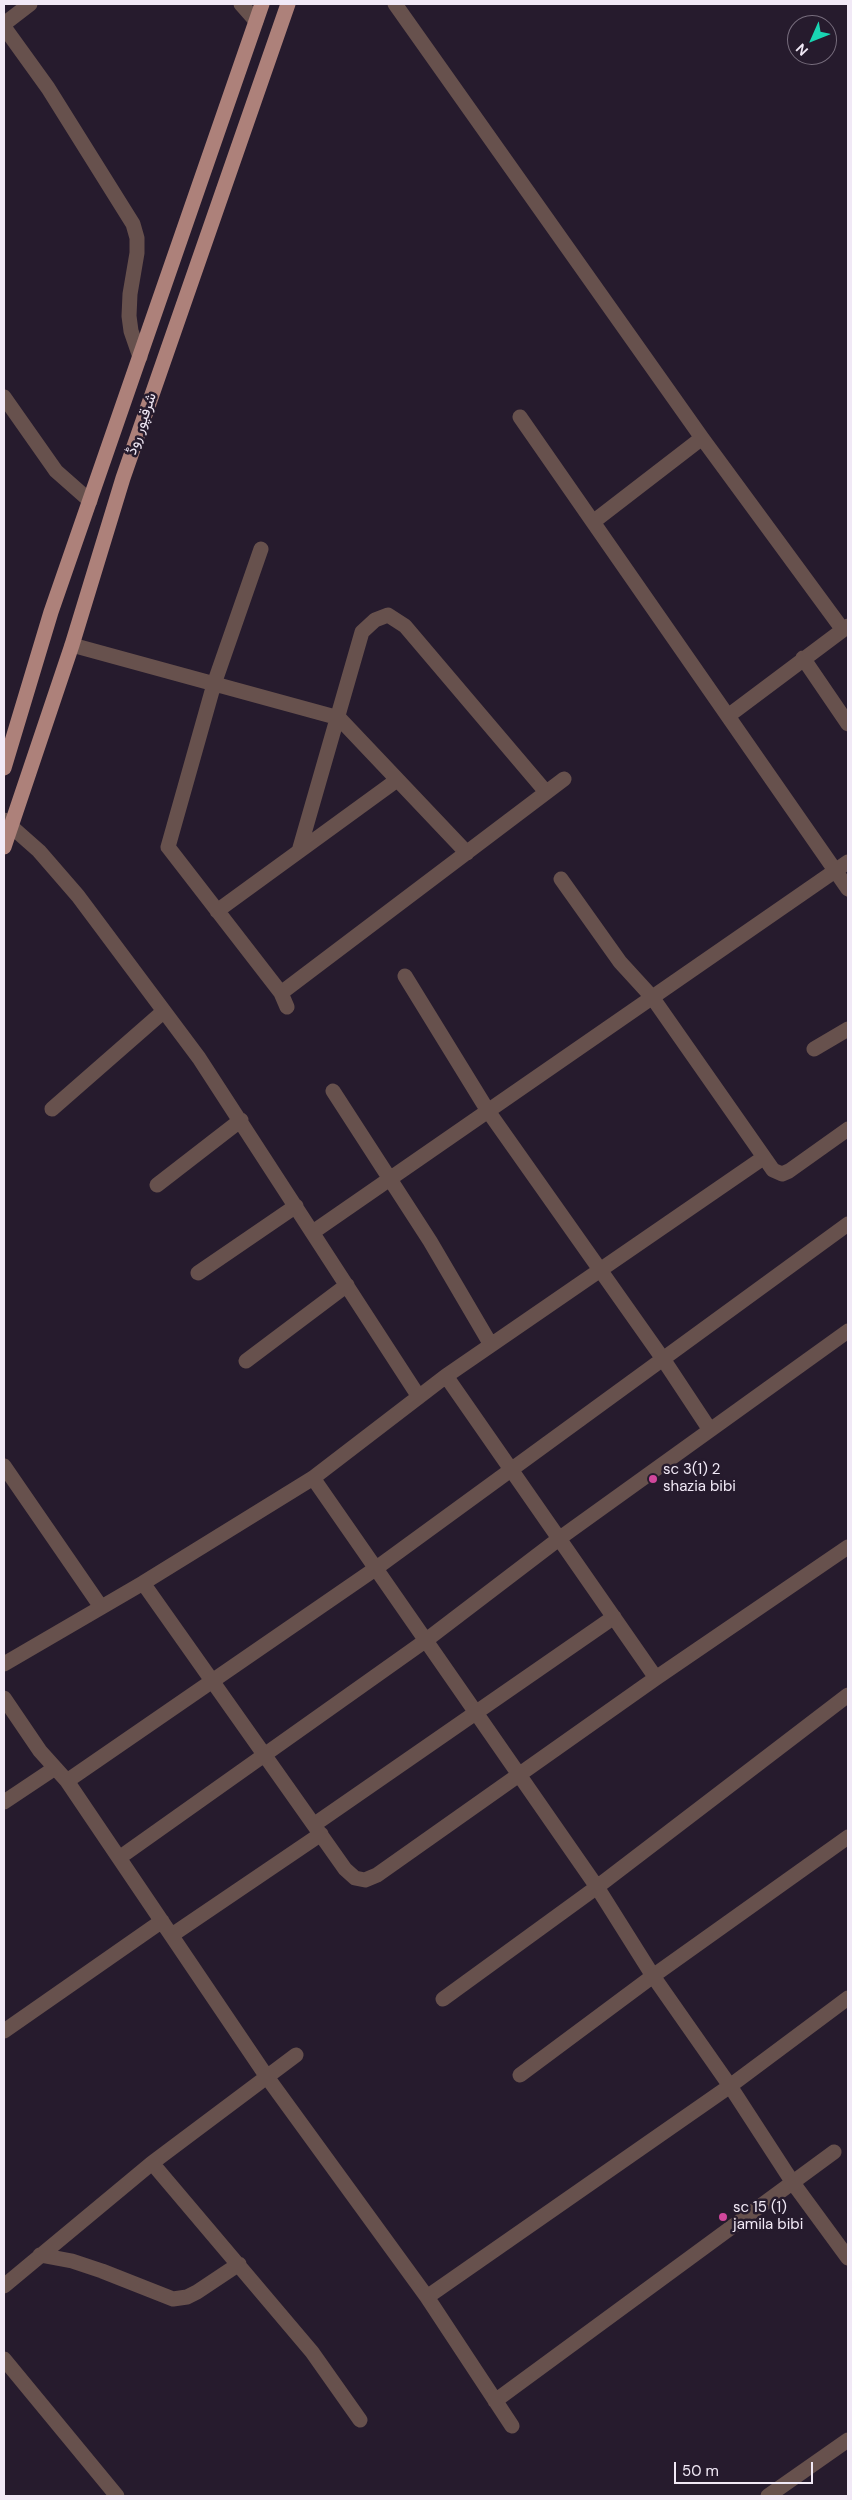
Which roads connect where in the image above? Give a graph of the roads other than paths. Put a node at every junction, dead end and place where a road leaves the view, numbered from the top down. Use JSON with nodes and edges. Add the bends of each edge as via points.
{"nodes":[{"id":1,"x":30,"y":4,"type":"edge"},
{"id":2,"x":241,"y":4,"type":"edge"},
{"id":3,"x":262,"y":4,"type":"edge"},
{"id":4,"x":288,"y":4,"type":"edge"},
{"id":5,"x":395,"y":4,"type":"edge"},
{"id":6,"x":256,"y":21,"type":"junction"},
{"id":7,"x":4,"y":24,"type":"edge"},
{"id":8,"x":4,"y":28,"type":"edge"},
{"id":9,"x":140,"y":357,"type":"junction"},
{"id":10,"x":4,"y":397,"type":"edge"},
{"id":11,"x":520,"y":417,"type":"dead end"},
{"id":12,"x":702,"y":438,"type":"junction"},
{"id":13,"x":90,"y":501,"type":"junction"},
{"id":14,"x":593,"y":522,"type":"junction"},
{"id":15,"x":262,"y":549,"type":"dead end"},
{"id":16,"x":846,"y":628,"type":"edge"},
{"id":17,"x":72,"y":645,"type":"junction"},
{"id":18,"x":802,"y":658,"type":"junction"},
{"id":19,"x":214,"y":684,"type":"junction"},
{"id":20,"x":728,"y":716,"type":"junction"},
{"id":21,"x":339,"y":718,"type":"junction"},
{"id":22,"x":848,"y":724,"type":"edge"},
{"id":23,"x":4,"y":768,"type":"edge"},
{"id":24,"x":564,"y":779,"type":"dead end"},
{"id":25,"x":397,"y":780,"type":"junction"},
{"id":26,"x":546,"y":792,"type":"junction"},
{"id":27,"x":7,"y":823,"type":"edge"},
{"id":28,"x":4,"y":847,"type":"edge"},
{"id":29,"x":299,"y":851,"type":"junction"},
{"id":30,"x":467,"y":853,"type":"junction"},
{"id":31,"x":842,"y":867,"type":"edge"},
{"id":32,"x":561,"y":878,"type":"dead end"},
{"id":33,"x":848,"y":889,"type":"edge"},
{"id":34,"x":217,"y":911,"type":"junction"},
{"id":35,"x":405,"y":976,"type":"dead end"},
{"id":36,"x":652,"y":997,"type":"junction"},
{"id":37,"x":164,"y":1011,"type":"junction"},
{"id":38,"x":845,"y":1035,"type":"edge"},
{"id":39,"x":814,"y":1048,"type":"dead end"},
{"id":40,"x":333,"y":1091,"type":"dead end"},
{"id":41,"x":52,"y":1108,"type":"dead end"},
{"id":42,"x":488,"y":1111,"type":"junction"},
{"id":43,"x":241,"y":1120,"type":"junction"},
{"id":44,"x":848,"y":1129,"type":"edge"},
{"id":45,"x":763,"y":1158,"type":"junction"},
{"id":46,"x":389,"y":1180,"type":"junction"},
{"id":47,"x":158,"y":1185,"type":"dead end"},
{"id":48,"x":296,"y":1206,"type":"junction"},
{"id":49,"x":848,"y":1224,"type":"edge"},
{"id":50,"x":313,"y":1232,"type":"junction"},
{"id":51,"x":599,"y":1269,"type":"junction"},
{"id":52,"x":198,"y":1273,"type":"dead end"},
{"id":53,"x":347,"y":1285,"type":"junction"},
{"id":54,"x":848,"y":1331,"type":"edge"},
{"id":55,"x":491,"y":1345,"type":"junction"},
{"id":56,"x":663,"y":1359,"type":"junction"},
{"id":57,"x":246,"y":1361,"type":"dead end"},
{"id":58,"x":446,"y":1376,"type":"junction"},
{"id":59,"x":419,"y":1397,"type":"junction"},
{"id":60,"x":710,"y":1430,"type":"junction"},
{"id":61,"x":4,"y":1466,"type":"edge"},
{"id":62,"x":510,"y":1470,"type":"junction"},
{"id":63,"x":313,"y":1478,"type":"junction"},
{"id":64,"x":560,"y":1538,"type":"junction"},
{"id":65,"x":848,"y":1546,"type":"edge"},
{"id":66,"x":375,"y":1569,"type":"junction"},
{"id":67,"x":143,"y":1583,"type":"junction"},
{"id":68,"x":101,"y":1607,"type":"junction"},
{"id":69,"x":614,"y":1617,"type":"junction"},
{"id":70,"x":425,"y":1641,"type":"junction"},
{"id":71,"x":4,"y":1664,"type":"edge"},
{"id":72,"x":656,"y":1678,"type":"junction"},
{"id":73,"x":212,"y":1681,"type":"junction"},
{"id":74,"x":848,"y":1695,"type":"edge"},
{"id":75,"x":4,"y":1698,"type":"edge"},
{"id":76,"x":475,"y":1714,"type":"junction"},
{"id":77,"x":265,"y":1755,"type":"junction"},
{"id":78,"x":55,"y":1768,"type":"junction"},
{"id":79,"x":518,"y":1776,"type":"junction"},
{"id":80,"x":67,"y":1781,"type":"junction"},
{"id":81,"x":4,"y":1802,"type":"edge"},
{"id":82,"x":318,"y":1829,"type":"junction"},
{"id":83,"x":848,"y":1837,"type":"edge"},
{"id":84,"x":119,"y":1858,"type":"junction"},
{"id":85,"x":597,"y":1887,"type":"junction"},
{"id":86,"x":162,"y":1921,"type":"junction"},
{"id":87,"x":172,"y":1936,"type":"junction"},
{"id":88,"x":653,"y":1976,"type":"junction"},
{"id":89,"x":848,"y":1998,"type":"edge"},
{"id":90,"x":443,"y":2000,"type":"dead end"},
{"id":91,"x":4,"y":2031,"type":"edge"},
{"id":92,"x":296,"y":2056,"type":"dead end"},
{"id":93,"x":520,"y":2075,"type":"dead end"},
{"id":94,"x":267,"y":2077,"type":"junction"},
{"id":95,"x":730,"y":2086,"type":"junction"},
{"id":96,"x":834,"y":2152,"type":"dead end"},
{"id":97,"x":152,"y":2163,"type":"junction"},
{"id":98,"x":793,"y":2183,"type":"junction"},
{"id":99,"x":40,"y":2255,"type":"junction"},
{"id":100,"x":848,"y":2258,"type":"edge"},
{"id":101,"x":239,"y":2264,"type":"junction"},
{"id":102,"x":4,"y":2286,"type":"edge"},
{"id":103,"x":427,"y":2298,"type":"junction"},
{"id":104,"x":4,"y":2359,"type":"edge"},
{"id":105,"x":495,"y":2402,"type":"junction"},
{"id":106,"x":360,"y":2420,"type":"dead end"},
{"id":107,"x":512,"y":2426,"type":"dead end"},
{"id":108,"x":848,"y":2440,"type":"edge"},
{"id":109,"x":117,"y":2496,"type":"edge"},
{"id":110,"x":768,"y":2496,"type":"edge"}],
"edges":[{"from":1,"to":7,"type":"street"},
{"from":2,"to":6,"type":"street"},
{"from":3,"to":6,"type":"main road","name":"شرقپور روڈ"},
{"from":4,"to":17,"type":"main road","name":"شرقپور روڈ","via":[[123,478]]},
{"from":5,"to":12,"type":"street"},
{"from":6,"to":9,"type":"main road","name":"شرقپور روڈ"},
{"from":8,"to":9,"type":"street","via":[[48,88],[133,224],[137,254],[129,316]]},
{"from":9,"to":13,"type":"main road","name":"شرقپور روڈ"},
{"from":10,"to":13,"type":"street","via":[[56,471]]},
{"from":11,"to":14,"type":"street"},
{"from":12,"to":14,"type":"street"},
{"from":12,"to":16,"type":"street"},
{"from":13,"to":23,"type":"main road","name":"شرقپور روڈ","via":[[51,612]]},
{"from":14,"to":20,"type":"street"},
{"from":15,"to":19,"type":"street"},
{"from":16,"to":18,"type":"street"},
{"from":17,"to":19,"type":"street"},
{"from":17,"to":27,"type":"main road","name":"شرقپور روڈ"},
{"from":18,"to":20,"type":"street"},
{"from":18,"to":22,"type":"street"},
{"from":19,"to":21,"type":"street"},
{"from":19,"to":34,"type":"street","via":[[168,847]]},
{"from":20,"to":31,"type":"street"},
{"from":21,"to":25,"type":"street"},
{"from":21,"to":26,"type":"street","via":[[362,632],[375,620],[388,615],[405,626]]},
{"from":21,"to":29,"type":"street"},
{"from":24,"to":26,"type":"street"},
{"from":25,"to":29,"type":"street"},
{"from":25,"to":30,"type":"street"},
{"from":26,"to":30,"type":"street"},
{"from":27,"to":28,"type":"main road","name":"شرقپور روڈ"},
{"from":27,"to":37,"type":"street","via":[[39,851],[78,896]]},
{"from":29,"to":34,"type":"street"},
{"from":30,"to":34,"type":"street","via":[[284,1000]]},
{"from":31,"to":33,"type":"street"},
{"from":31,"to":36,"type":"street"},
{"from":32,"to":36,"type":"street","via":[[620,962]]},
{"from":35,"to":42,"type":"street"},
{"from":36,"to":42,"type":"street"},
{"from":36,"to":45,"type":"street"},
{"from":37,"to":41,"type":"street"},
{"from":37,"to":43,"type":"street"},
{"from":38,"to":39,"type":"street"},
{"from":40,"to":46,"type":"street"},
{"from":42,"to":46,"type":"street"},
{"from":42,"to":51,"type":"street"},
{"from":43,"to":47,"type":"street"},
{"from":43,"to":48,"type":"street"},
{"from":44,"to":45,"type":"street","via":[[785,1174],[774,1170]]},
{"from":45,"to":51,"type":"street"},
{"from":46,"to":50,"type":"street"},
{"from":46,"to":55,"type":"street","via":[[430,1241]]},
{"from":48,"to":50,"type":"street"},
{"from":48,"to":52,"type":"street"},
{"from":49,"to":56,"type":"street"},
{"from":50,"to":53,"type":"street"},
{"from":51,"to":55,"type":"street"},
{"from":51,"to":56,"type":"street"},
{"from":53,"to":57,"type":"street"},
{"from":53,"to":59,"type":"street"},
{"from":54,"to":60,"type":"street"},
{"from":55,"to":58,"type":"street"},
{"from":56,"to":60,"type":"street"},
{"from":56,"to":62,"type":"street"},
{"from":58,"to":59,"type":"street"},
{"from":58,"to":62,"type":"street"},
{"from":59,"to":63,"type":"street"},
{"from":60,"to":64,"type":"street"},
{"from":61,"to":68,"type":"street"},
{"from":62,"to":64,"type":"street"},
{"from":62,"to":66,"type":"street"},
{"from":63,"to":66,"type":"street"},
{"from":63,"to":67,"type":"street"},
{"from":64,"to":69,"type":"street"},
{"from":64,"to":70,"type":"street"},
{"from":65,"to":72,"type":"street"},
{"from":66,"to":70,"type":"street"},
{"from":66,"to":73,"type":"street"},
{"from":67,"to":68,"type":"street"},
{"from":67,"to":73,"type":"street"},
{"from":68,"to":71,"type":"street"},
{"from":69,"to":72,"type":"street"},
{"from":69,"to":76,"type":"street"},
{"from":70,"to":76,"type":"street"},
{"from":70,"to":77,"type":"street"},
{"from":72,"to":79,"type":"street"},
{"from":73,"to":77,"type":"street"},
{"from":73,"to":80,"type":"street"},
{"from":74,"to":85,"type":"street"},
{"from":75,"to":78,"type":"street"},
{"from":76,"to":79,"type":"street"},
{"from":76,"to":82,"type":"street"},
{"from":77,"to":82,"type":"street"},
{"from":77,"to":84,"type":"street"},
{"from":78,"to":80,"type":"street"},
{"from":78,"to":81,"type":"street"},
{"from":79,"to":82,"type":"street","via":[[370,1879],[360,1880],[350,1875]]},
{"from":79,"to":85,"type":"street"},
{"from":80,"to":84,"type":"street"},
{"from":82,"to":87,"type":"street"},
{"from":83,"to":88,"type":"street"},
{"from":84,"to":86,"type":"street"},
{"from":85,"to":88,"type":"street"},
{"from":85,"to":90,"type":"street"},
{"from":86,"to":87,"type":"street"},
{"from":86,"to":91,"type":"street"},
{"from":87,"to":94,"type":"street"},
{"from":88,"to":93,"type":"street"},
{"from":88,"to":95,"type":"street"},
{"from":89,"to":95,"type":"street"},
{"from":92,"to":94,"type":"street"},
{"from":94,"to":97,"type":"street"},
{"from":94,"to":103,"type":"street"},
{"from":95,"to":98,"type":"street"},
{"from":95,"to":103,"type":"street"},
{"from":96,"to":98,"type":"street"},
{"from":97,"to":99,"type":"street"},
{"from":97,"to":101,"type":"street"},
{"from":98,"to":100,"type":"street"},
{"from":98,"to":105,"type":"street"},
{"from":99,"to":101,"type":"street","via":[[72,2261],[173,2299],[197,2292]]},
{"from":99,"to":102,"type":"street"},
{"from":101,"to":106,"type":"street","via":[[312,2352]]},
{"from":103,"to":105,"type":"street"},
{"from":104,"to":109,"type":"street"},
{"from":105,"to":107,"type":"street"},
{"from":108,"to":110,"type":"street"}]}
